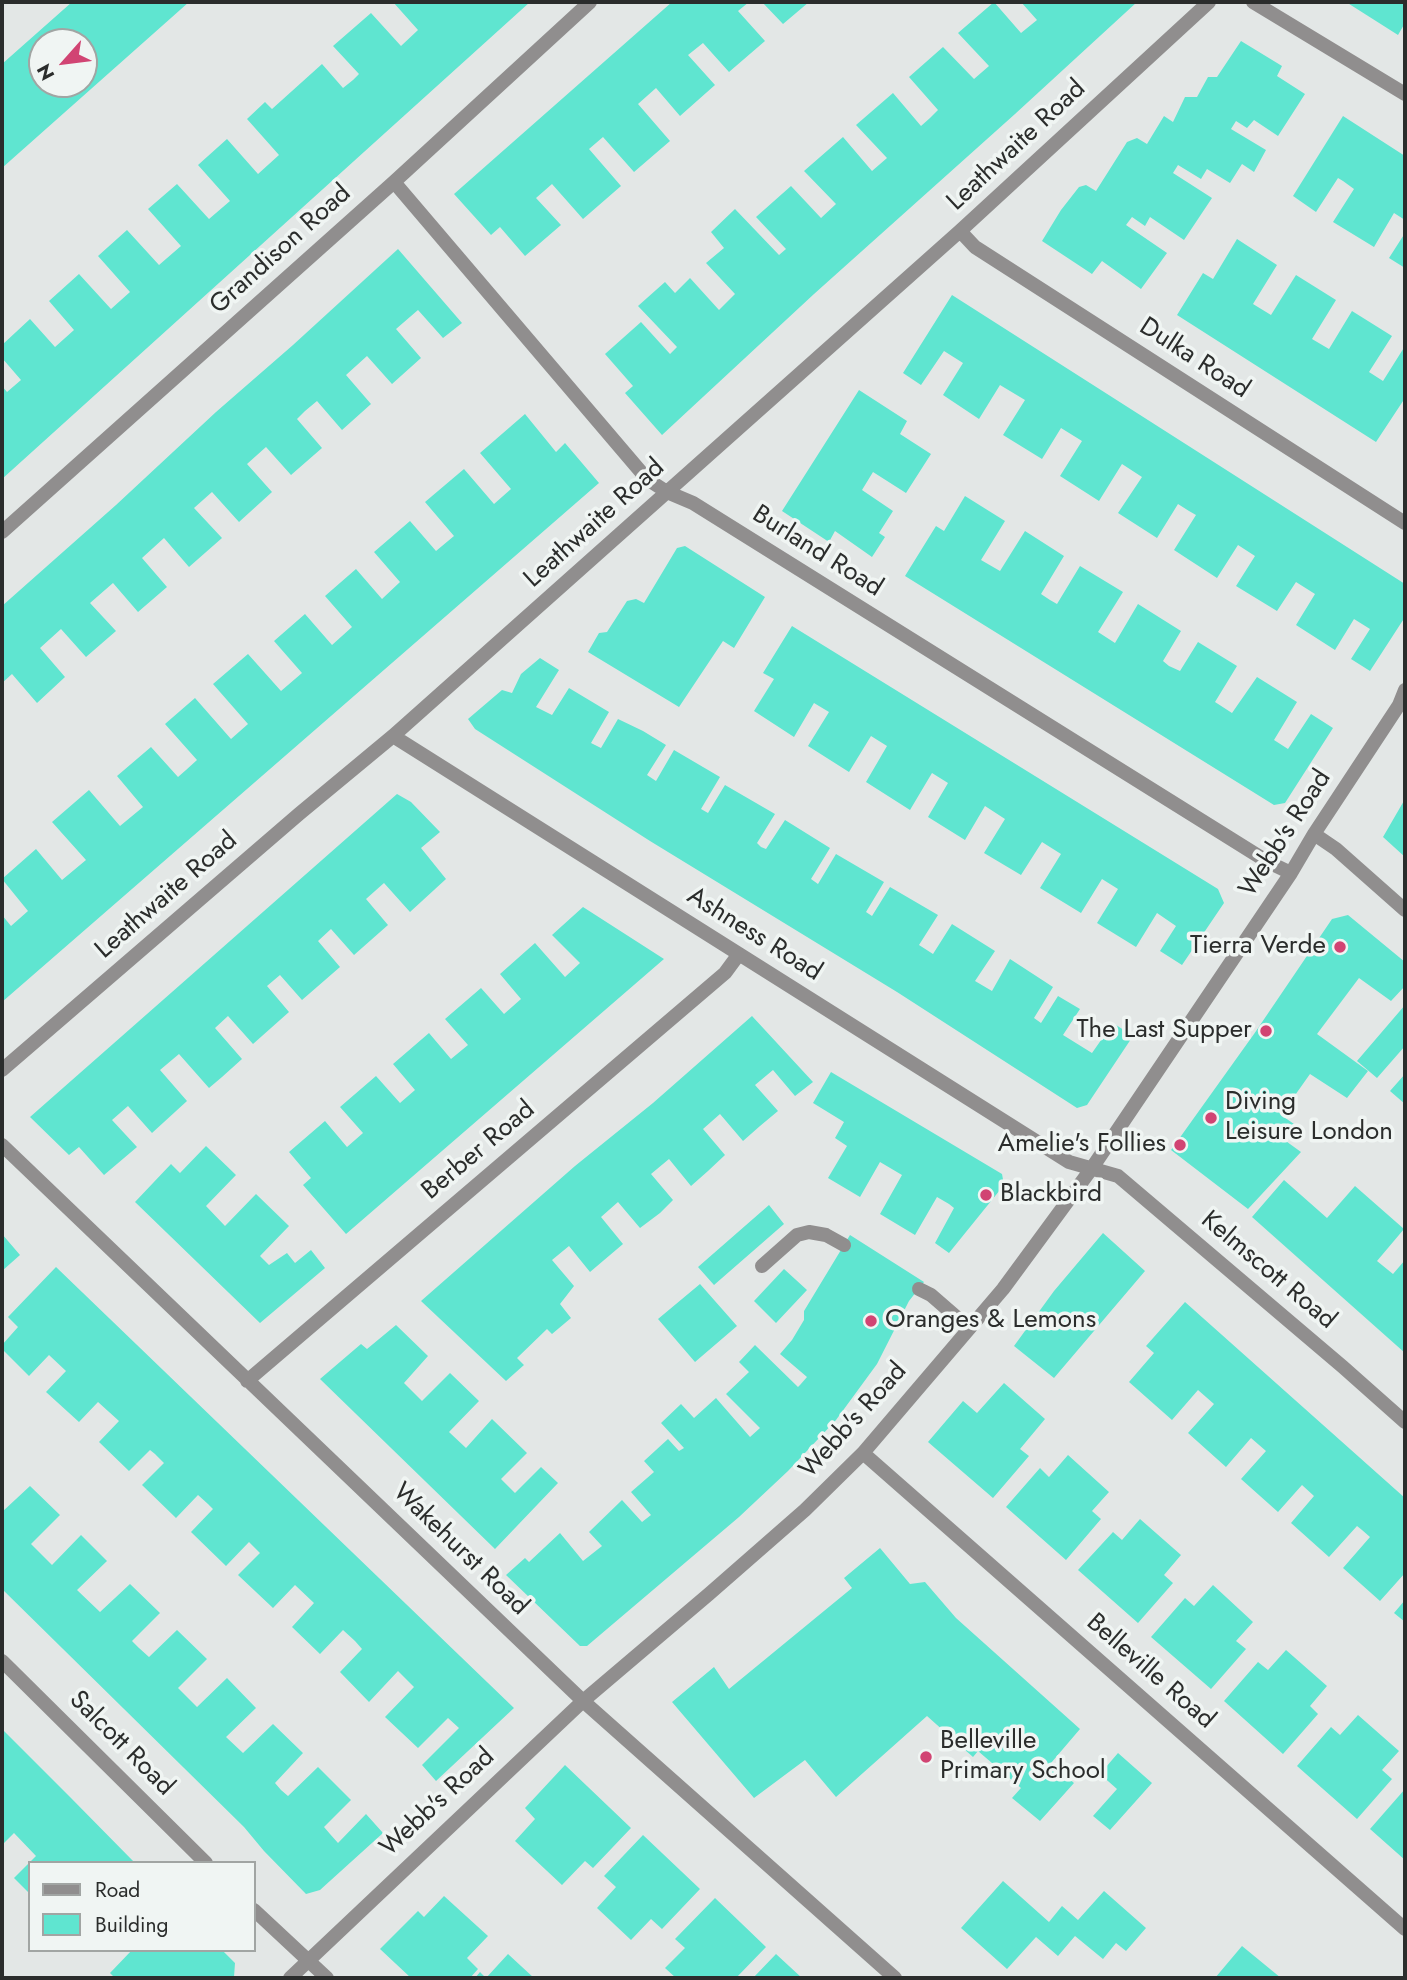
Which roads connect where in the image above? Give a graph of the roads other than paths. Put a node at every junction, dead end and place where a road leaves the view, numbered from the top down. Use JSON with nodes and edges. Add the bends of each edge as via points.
{"nodes":[{"id":1,"x":590,"y":2,"type":"edge"},
{"id":2,"x":1209,"y":2,"type":"edge"},
{"id":3,"x":1253,"y":2,"type":"edge"},
{"id":4,"x":1405,"y":94,"type":"edge"},
{"id":5,"x":394,"y":182,"type":"junction"},
{"id":6,"x":960,"y":232,"type":"junction"},
{"id":7,"x":667,"y":492,"type":"junction"},
{"id":8,"x":1405,"y":523,"type":"edge"},
{"id":9,"x":2,"y":532,"type":"edge"},
{"id":10,"x":1405,"y":690,"type":"edge"},
{"id":11,"x":393,"y":736,"type":"junction"},
{"id":12,"x":1314,"y":834,"type":"junction"},
{"id":13,"x":1291,"y":873,"type":"junction"},
{"id":14,"x":1405,"y":910,"type":"edge"},
{"id":15,"x":739,"y":954,"type":"junction"},
{"id":16,"x":2,"y":1070,"type":"edge"},
{"id":17,"x":2,"y":1145,"type":"edge"},
{"id":18,"x":1092,"y":1168,"type":"junction"},
{"id":19,"x":844,"y":1245,"type":"dead end"},
{"id":20,"x":762,"y":1266,"type":"dead end"},
{"id":21,"x":919,"y":1289,"type":"dead end"},
{"id":22,"x":969,"y":1328,"type":"junction"},
{"id":23,"x":247,"y":1381,"type":"junction"},
{"id":24,"x":1405,"y":1422,"type":"edge"},
{"id":25,"x":863,"y":1453,"type":"junction"},
{"id":26,"x":2,"y":1661,"type":"edge"},
{"id":27,"x":583,"y":1701,"type":"junction"},
{"id":28,"x":204,"y":1861,"type":"edge"},
{"id":29,"x":256,"y":1912,"type":"edge"},
{"id":30,"x":1405,"y":1929,"type":"edge"},
{"id":31,"x":307,"y":1961,"type":"junction"},
{"id":32,"x":290,"y":1978,"type":"edge"},
{"id":33,"x":327,"y":1978,"type":"edge"},
{"id":34,"x":895,"y":1978,"type":"edge"}],
"edges":[{"from":1,"to":5,"type":"street","name":"Grandison Road"},
{"from":2,"to":6,"type":"street","name":"Leathwaite Road"},
{"from":3,"to":4,"type":"street"},
{"from":5,"to":7,"type":"street","name":"Burland Road","via":[[647,479]]},
{"from":5,"to":9,"type":"street","name":"Grandison Road"},
{"from":6,"to":7,"type":"street","name":"Leathwaite Road"},
{"from":6,"to":8,"type":"street","name":"Dulka Road","via":[[975,247]]},
{"from":7,"to":11,"type":"street","name":"Leathwaite Road"},
{"from":7,"to":13,"type":"street","name":"Burland Road","via":[[693,503]]},
{"from":10,"to":12,"type":"street","name":"Webb's Road"},
{"from":11,"to":15,"type":"street","name":"Ashness Road"},
{"from":11,"to":16,"type":"street","name":"Leathwaite Road"},
{"from":12,"to":13,"type":"street","name":"Webb's Road"},
{"from":12,"to":14,"type":"street"},
{"from":13,"to":18,"type":"street","name":"Webb's Road"},
{"from":15,"to":18,"type":"street","name":"Ashness Road","via":[[1069,1162]]},
{"from":15,"to":23,"type":"street","name":"Berber Road","via":[[725,973]]},
{"from":17,"to":23,"type":"street","name":"Wakehurst Road"},
{"from":18,"to":22,"type":"street","name":"Webb's Road"},
{"from":18,"to":24,"type":"street","name":"Kelmscott Road","via":[[1118,1176]]},
{"from":19,"to":20,"type":"street","via":[[810,1232],[797,1235]]},
{"from":21,"to":22,"type":"street"},
{"from":22,"to":25,"type":"street","name":"Webb's Road"},
{"from":23,"to":27,"type":"street","name":"Wakehurst Road"},
{"from":25,"to":27,"type":"street","name":"Webb's Road","via":[[786,1527]]},
{"from":25,"to":30,"type":"street","name":"Belleville Road"},
{"from":26,"to":28,"type":"street","name":"Salcott Road"},
{"from":27,"to":31,"type":"street","name":"Webb's Road"},
{"from":27,"to":34,"type":"street","name":"Wakehurst Road"},
{"from":29,"to":31,"type":"street"},
{"from":31,"to":32,"type":"street","name":"Webb's Road"},
{"from":31,"to":33,"type":"street"}]}
